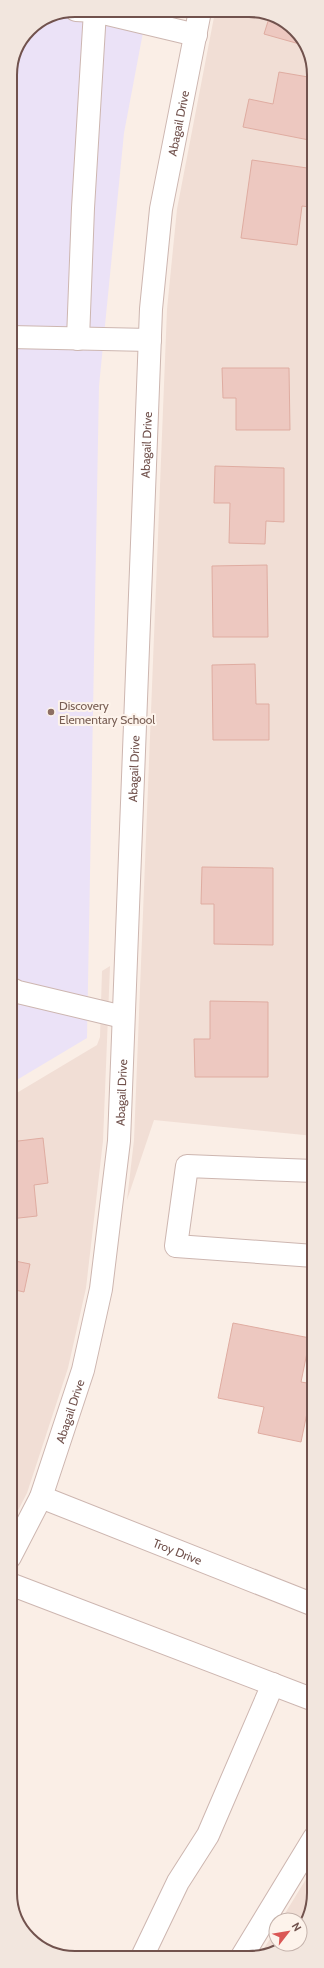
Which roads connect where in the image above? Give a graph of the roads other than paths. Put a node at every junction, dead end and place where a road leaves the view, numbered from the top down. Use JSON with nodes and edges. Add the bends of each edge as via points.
{"nodes":[{"id":1,"x":86,"y":17,"type":"edge"},
{"id":2,"x":117,"y":17,"type":"edge"},
{"id":3,"x":199,"y":17,"type":"edge"},
{"id":4,"x":196,"y":35,"type":"junction"},
{"id":5,"x":17,"y":337,"type":"edge"},
{"id":6,"x":78,"y":339,"type":"junction"},
{"id":7,"x":150,"y":340,"type":"junction"},
{"id":8,"x":17,"y":992,"type":"edge"},
{"id":9,"x":123,"y":1017,"type":"junction"},
{"id":10,"x":307,"y":1171,"type":"edge"},
{"id":11,"x":307,"y":1255,"type":"edge"},
{"id":12,"x":41,"y":1497,"type":"junction"},
{"id":13,"x":17,"y":1544,"type":"edge"},
{"id":14,"x":17,"y":1587,"type":"edge"},
{"id":15,"x":307,"y":1602,"type":"edge"},
{"id":16,"x":274,"y":1684,"type":"junction"},
{"id":17,"x":307,"y":1697,"type":"edge"},
{"id":18,"x":307,"y":1850,"type":"edge"},
{"id":19,"x":145,"y":1951,"type":"edge"},
{"id":20,"x":245,"y":1951,"type":"edge"}],
"edges":[{"from":1,"to":6,"type":"street"},
{"from":2,"to":4,"type":"street"},
{"from":3,"to":4,"type":"street","name":"Abagail Drive"},
{"from":4,"to":7,"type":"street","name":"Abagail Drive","via":[[161,209]]},
{"from":5,"to":6,"type":"street"},
{"from":6,"to":7,"type":"street"},
{"from":7,"to":9,"type":"street","name":"Abagail Drive"},
{"from":8,"to":9,"type":"street"},
{"from":9,"to":12,"type":"street","name":"Abagail Drive","via":[[119,1141],[101,1289],[83,1370]]},
{"from":10,"to":11,"type":"street","via":[[187,1166],[176,1246]]},
{"from":12,"to":13,"type":"street","name":"Abagail Drive"},
{"from":12,"to":15,"type":"street","name":"Troy Drive"},
{"from":14,"to":16,"type":"street"},
{"from":16,"to":17,"type":"street"},
{"from":16,"to":19,"type":"street","via":[[208,1835],[178,1882]]},
{"from":18,"to":20,"type":"street"}]}
